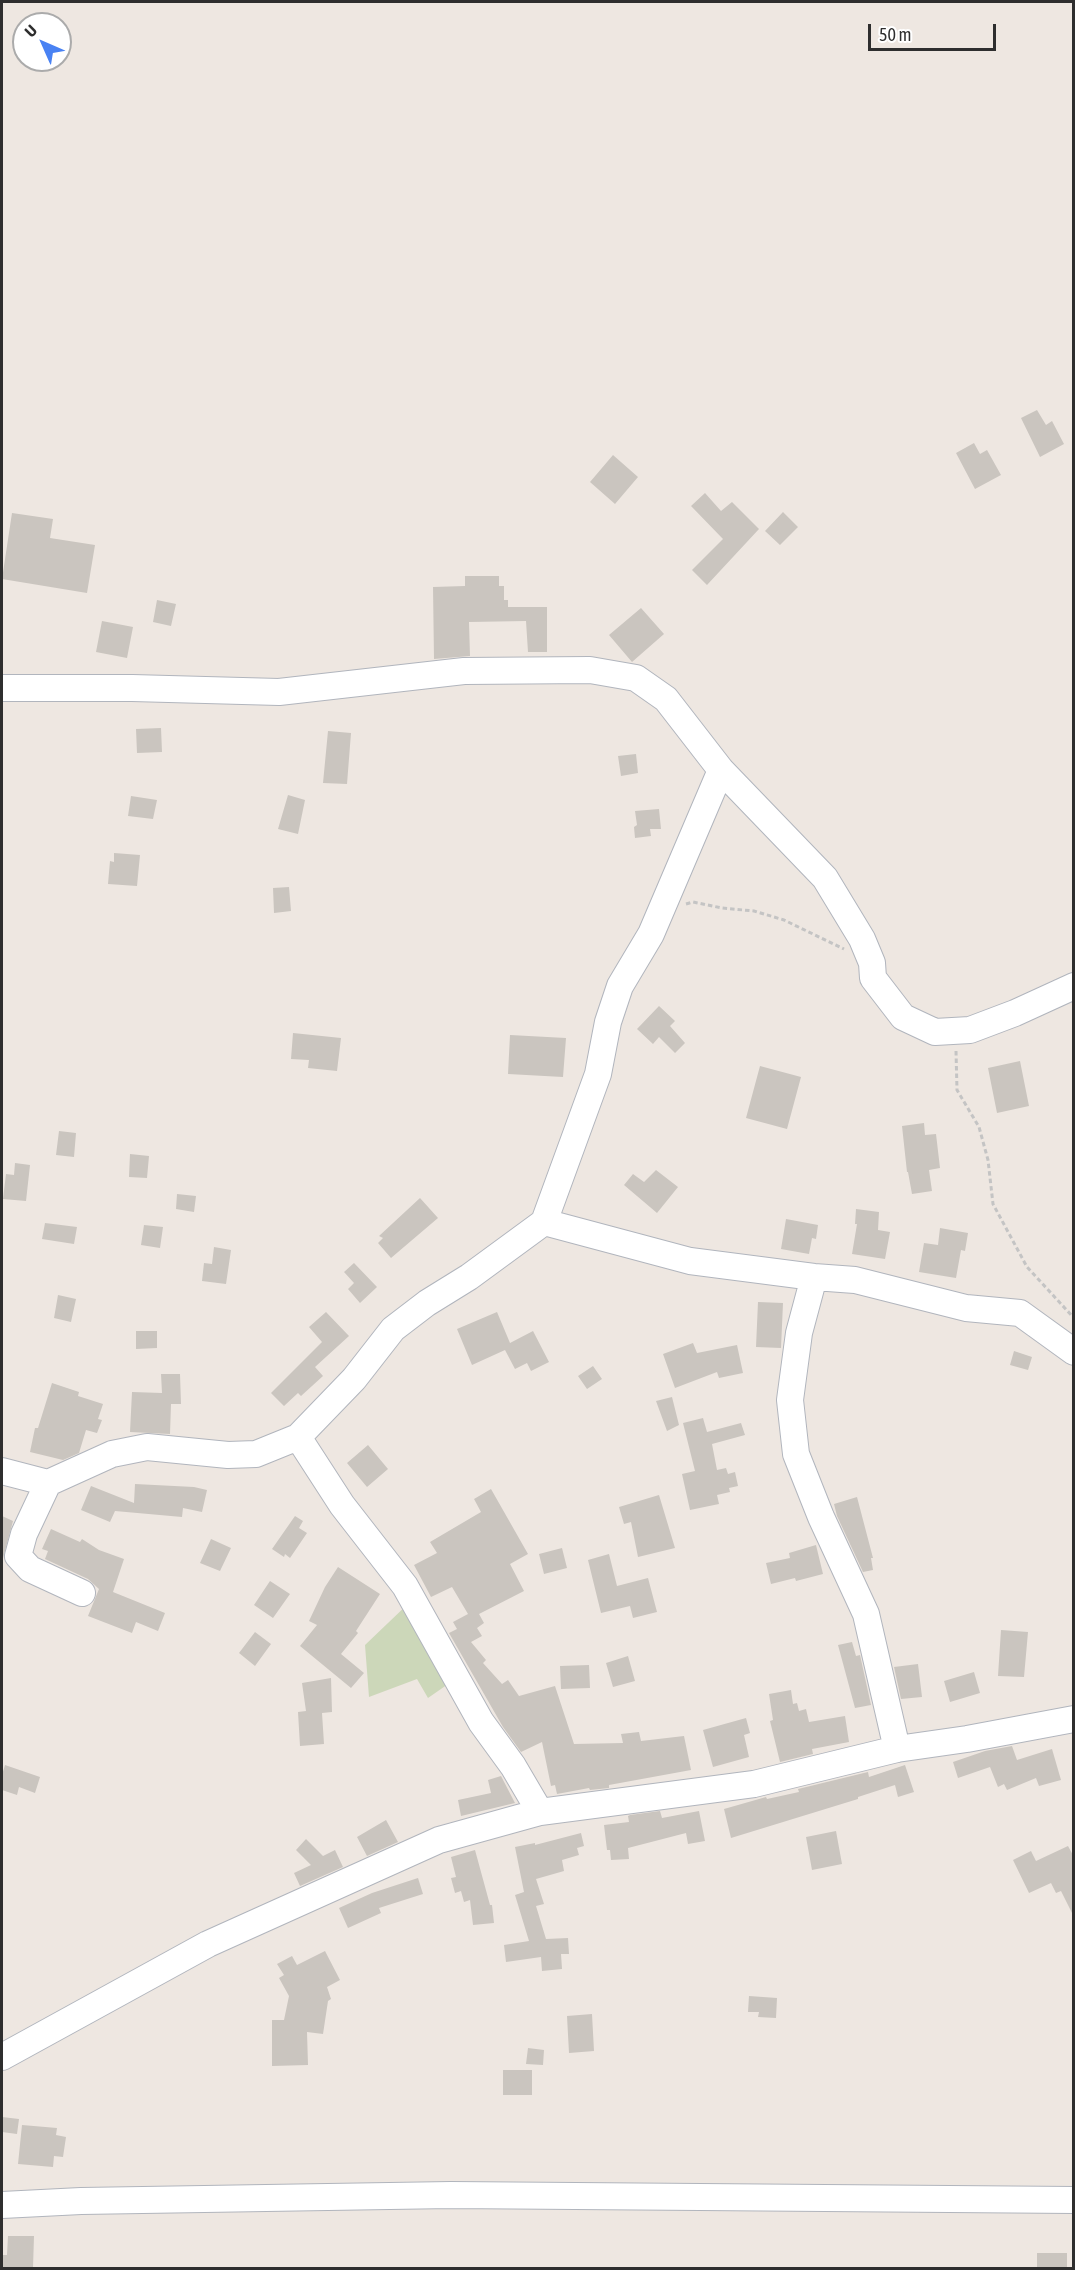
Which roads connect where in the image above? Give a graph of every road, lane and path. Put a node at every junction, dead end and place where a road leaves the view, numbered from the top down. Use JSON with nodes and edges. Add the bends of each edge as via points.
{"nodes":[{"id":1,"x":2,"y":688,"type":"edge"},
{"id":2,"x":721,"y":770,"type":"junction"},
{"id":3,"x":659,"y":915,"type":"junction"},
{"id":4,"x":873,"y":963,"type":"junction"},
{"id":5,"x":1074,"y":986,"type":"edge"},
{"id":6,"x":970,"y":1030,"type":"junction"},
{"id":7,"x":544,"y":1222,"type":"junction"},
{"id":8,"x":814,"y":1277,"type":"junction"},
{"id":9,"x":1074,"y":1318,"type":"edge"},
{"id":10,"x":1074,"y":1352,"type":"edge"},
{"id":11,"x":298,"y":1437,"type":"junction"},
{"id":12,"x":2,"y":1471,"type":"edge"},
{"id":13,"x":48,"y":1483,"type":"junction"},
{"id":14,"x":82,"y":1593,"type":"dead end"},
{"id":15,"x":1074,"y":1719,"type":"edge"},
{"id":16,"x":897,"y":1749,"type":"junction"},
{"id":17,"x":540,"y":1812,"type":"junction"},
{"id":18,"x":2,"y":2057,"type":"edge"},
{"id":19,"x":1074,"y":2200,"type":"edge"},
{"id":20,"x":2,"y":2205,"type":"edge"}],
"edges":[{"from":1,"to":2,"type":"street","via":[[279,692],[464,671],[590,670],[636,678],[666,699]]},
{"from":2,"to":3,"type":"street"},
{"from":2,"to":4,"type":"street","via":[[825,878]]},
{"from":3,"to":4,"type":"path","via":[[693,902],[754,911],[784,920]]},
{"from":3,"to":7,"type":"street","via":[[620,986],[598,1074]]},
{"from":4,"to":6,"type":"street","via":[[873,978],[903,1017],[935,1032]]},
{"from":5,"to":6,"type":"street"},
{"from":6,"to":9,"type":"path","via":[[955,1053],[957,1090],[979,1127],[993,1204],[1027,1267]]},
{"from":7,"to":8,"type":"street","via":[[690,1261]]},
{"from":7,"to":11,"type":"street","via":[[393,1329],[354,1379]]},
{"from":8,"to":10,"type":"street","via":[[855,1280],[966,1308],[1020,1313]]},
{"from":8,"to":16,"type":"street","via":[[799,1333],[790,1400],[796,1454],[866,1614]]},
{"from":11,"to":13,"type":"street","via":[[256,1454],[208,1454],[147,1447],[112,1454]]},
{"from":11,"to":17,"type":"street","via":[[342,1505],[405,1586],[481,1722]]},
{"from":12,"to":13,"type":"street"},
{"from":13,"to":14,"type":"street","via":[[18,1556],[30,1569]]},
{"from":15,"to":16,"type":"street"},
{"from":16,"to":17,"type":"street","via":[[754,1784]]},
{"from":17,"to":18,"type":"street","via":[[439,1840],[378,1866],[208,1944]]},
{"from":19,"to":20,"type":"street","via":[[451,2194]]}]}
